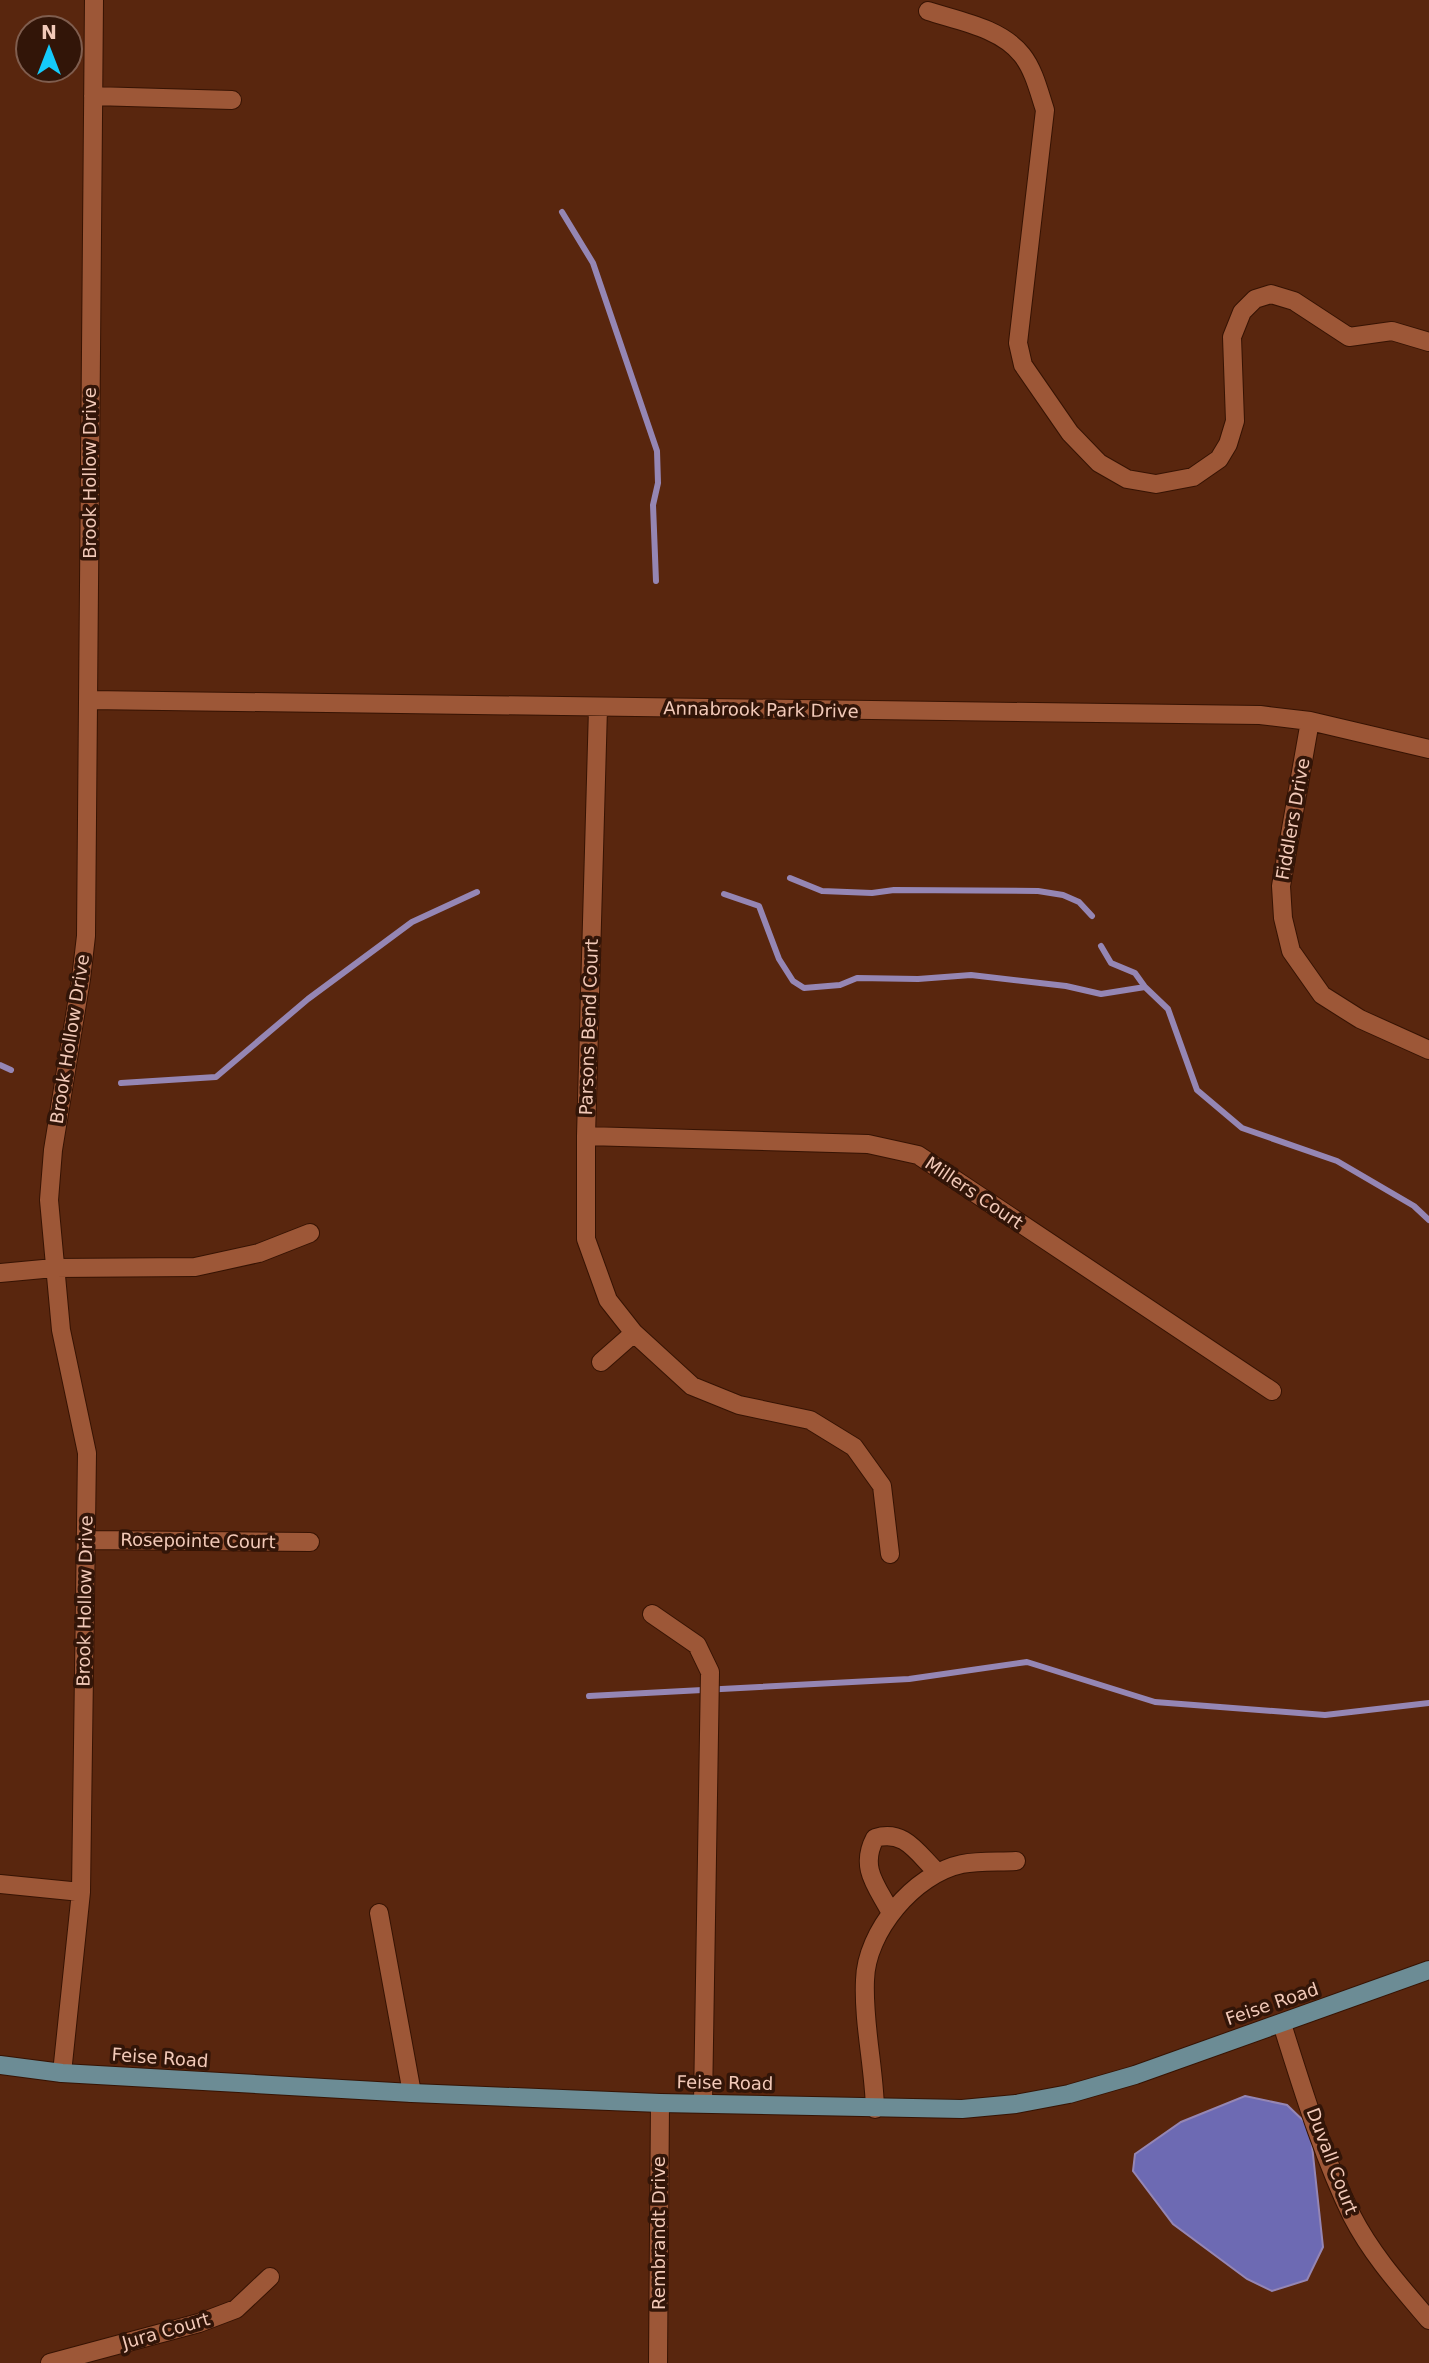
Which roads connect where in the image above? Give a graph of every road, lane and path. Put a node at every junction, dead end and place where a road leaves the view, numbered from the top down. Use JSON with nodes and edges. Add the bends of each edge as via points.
{"nodes":[{"id":1,"x":94,"y":0,"type":"edge"},
{"id":2,"x":928,"y":11,"type":"dead end"},
{"id":3,"x":93,"y":96,"type":"junction"},
{"id":4,"x":232,"y":100,"type":"dead end"},
{"id":5,"x":1429,"y":342,"type":"edge"},
{"id":6,"x":89,"y":700,"type":"junction"},
{"id":7,"x":597,"y":708,"type":"junction"},
{"id":8,"x":1310,"y":721,"type":"junction"},
{"id":9,"x":1429,"y":749,"type":"edge"},
{"id":10,"x":1429,"y":1050,"type":"edge"},
{"id":11,"x":586,"y":1136,"type":"junction"},
{"id":12,"x":310,"y":1233,"type":"dead end"},
{"id":13,"x":54,"y":1268,"type":"junction"},
{"id":14,"x":0,"y":1273,"type":"edge"},
{"id":15,"x":634,"y":1333,"type":"junction"},
{"id":16,"x":601,"y":1362,"type":"dead end"},
{"id":17,"x":1272,"y":1391,"type":"dead end"},
{"id":18,"x":87,"y":1540,"type":"junction"},
{"id":19,"x":310,"y":1542,"type":"dead end"},
{"id":20,"x":890,"y":1554,"type":"dead end"},
{"id":21,"x":652,"y":1614,"type":"dead end"},
{"id":22,"x":1016,"y":1861,"type":"dead end"},
{"id":23,"x":937,"y":1872,"type":"junction"},
{"id":24,"x":0,"y":1884,"type":"edge"},
{"id":25,"x":81,"y":1892,"type":"junction"},
{"id":26,"x":379,"y":1913,"type":"dead end"},
{"id":27,"x":891,"y":1913,"type":"junction"},
{"id":28,"x":1429,"y":1970,"type":"edge"},
{"id":29,"x":1282,"y":2024,"type":"junction"},
{"id":30,"x":0,"y":2065,"type":"edge"},
{"id":31,"x":62,"y":2073,"type":"junction"},
{"id":32,"x":412,"y":2093,"type":"junction"},
{"id":33,"x":660,"y":2103,"type":"junction"},
{"id":34,"x":703,"y":2103,"type":"junction"},
{"id":35,"x":875,"y":2109,"type":"junction"},
{"id":36,"x":270,"y":2277,"type":"dead end"},
{"id":37,"x":1429,"y":2320,"type":"edge"},
{"id":38,"x":50,"y":2363,"type":"edge"},
{"id":39,"x":658,"y":2363,"type":"edge"}],
"edges":[{"from":1,"to":3,"type":"street","name":"Brook Hollow Drive"},
{"from":2,"to":5,"type":"street","via":[[1006,40],[1022,55],[1035,79],[1045,110],[1018,343],[1023,365],[1070,433],[1099,463],[1127,479],[1156,484],[1193,477],[1219,459],[1235,421],[1232,337],[1242,312],[1255,299],[1272,294],[1294,301],[1349,337],[1392,331]]},
{"from":3,"to":4,"type":"street"},
{"from":3,"to":6,"type":"street","name":"Brook Hollow Drive"},
{"from":6,"to":7,"type":"street","name":"Annabrook Park Drive"},
{"from":6,"to":13,"type":"street","name":"Brook Hollow Drive","via":[[86,936],[53,1150],[49,1200]]},
{"from":7,"to":8,"type":"street","name":"Annabrook Park Drive","via":[[1260,715]]},
{"from":7,"to":11,"type":"street","name":"Parsons Bend Court"},
{"from":8,"to":9,"type":"street","name":"Annabrook Park Drive"},
{"from":8,"to":10,"type":"street","name":"Fiddlers Drive","via":[[1281,886],[1291,951],[1322,995],[1360,1019]]},
{"from":11,"to":15,"type":"street","name":"Parsons Bend Court","via":[[586,1239],[608,1300]]},
{"from":11,"to":17,"type":"street","name":"Millers Court","via":[[868,1144],[918,1155]]},
{"from":12,"to":13,"type":"street","via":[[260,1253],[195,1267]]},
{"from":13,"to":14,"type":"street"},
{"from":13,"to":18,"type":"street","name":"Brook Hollow Drive","via":[[61,1330],[87,1452]]},
{"from":15,"to":16,"type":"street"},
{"from":15,"to":20,"type":"street","name":"Parsons Bend Court","via":[[692,1386],[740,1405],[810,1420],[854,1447],[882,1486]]},
{"from":18,"to":19,"type":"street","name":"Rosepointe Court"},
{"from":18,"to":25,"type":"street","name":"Brook Hollow Drive"},
{"from":21,"to":34,"type":"street","via":[[697,1645],[710,1672]]},
{"from":22,"to":23,"type":"street","via":[[962,1864]]},
{"from":23,"to":27,"type":"street"},
{"from":23,"to":27,"type":"street","via":[[905,1839],[887,1834],[875,1838],[867,1867]]},
{"from":24,"to":25,"type":"street"},
{"from":25,"to":31,"type":"street","name":"Brook Hollow Drive"},
{"from":26,"to":32,"type":"street"},
{"from":27,"to":35,"type":"street","via":[[867,1957],[864,1979]]},
{"from":28,"to":29,"type":"main road","name":"Feise Road"},
{"from":29,"to":35,"type":"main road","name":"Feise Road","via":[[1069,2094],[962,2109]]},
{"from":29,"to":37,"type":"street","name":"Duvall Court","via":[[1353,2217],[1383,2265]]},
{"from":30,"to":31,"type":"main road","name":"Feise Road"},
{"from":31,"to":32,"type":"main road","name":"Feise Road"},
{"from":32,"to":33,"type":"main road","name":"Feise Road"},
{"from":33,"to":34,"type":"main road","name":"Feise Road"},
{"from":33,"to":39,"type":"street","name":"Rembrandt Drive"},
{"from":34,"to":35,"type":"main road","name":"Feise Road"},
{"from":36,"to":38,"type":"street","name":"Jura Court","via":[[236,2309]]}]}
